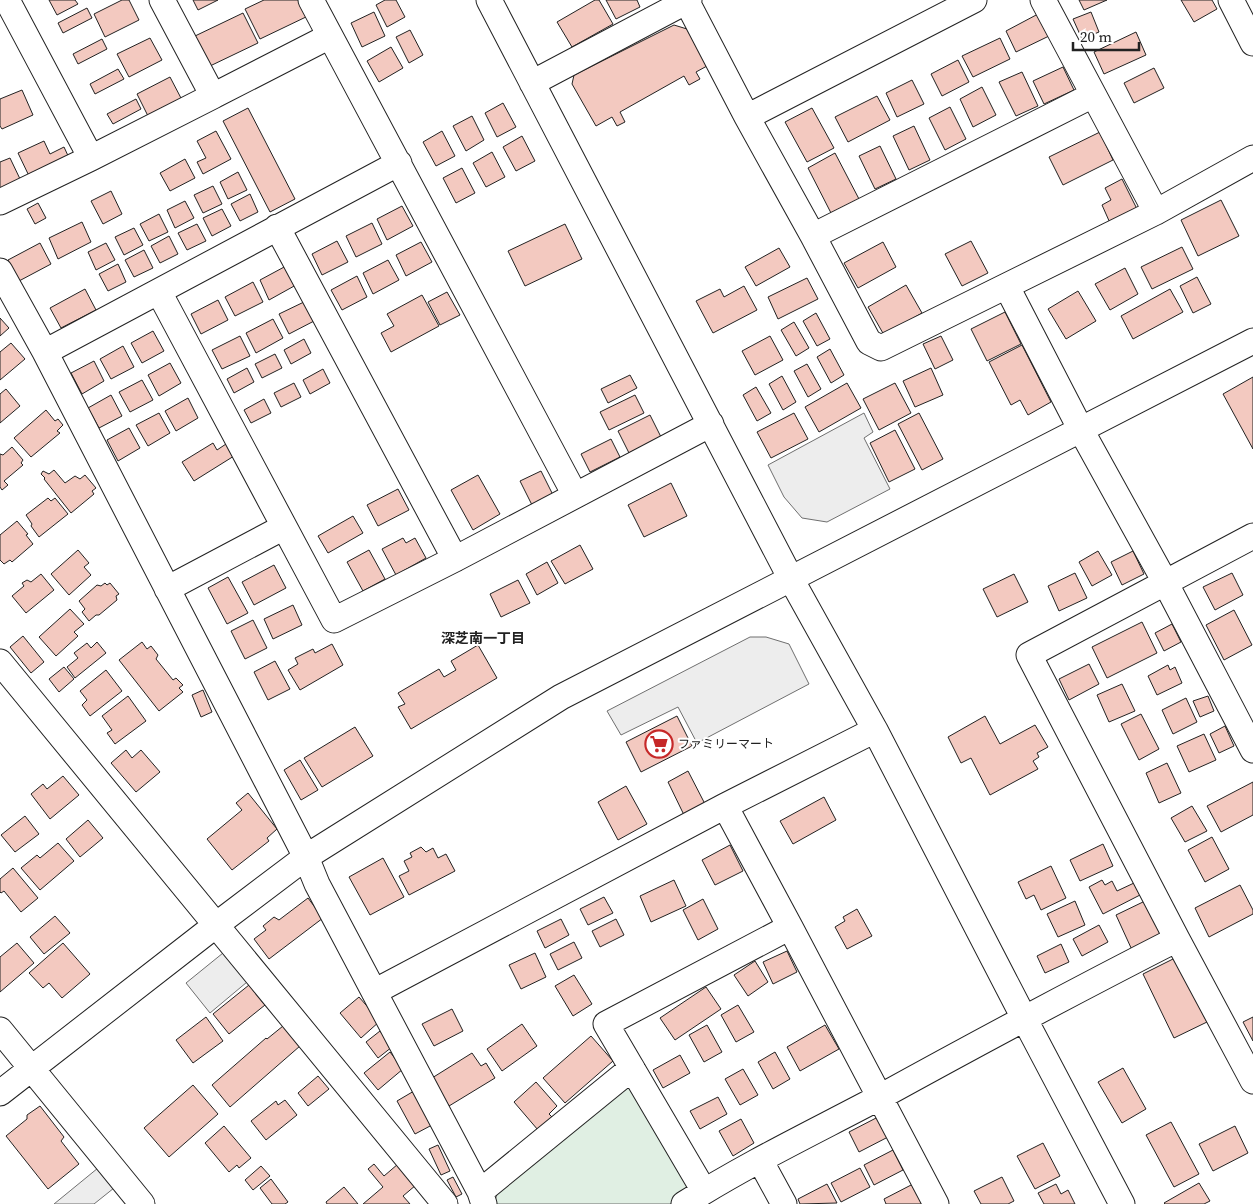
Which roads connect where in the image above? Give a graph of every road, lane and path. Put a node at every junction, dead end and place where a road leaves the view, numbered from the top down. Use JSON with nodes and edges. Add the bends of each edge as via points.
{"nodes":[{"id":1,"x":7,"y":0,"type":"edge"},
{"id":2,"x":162,"y":0,"type":"edge"},
{"id":3,"x":311,"y":0,"type":"edge"},
{"id":4,"x":489,"y":0,"type":"edge"},
{"id":5,"x":687,"y":0,"type":"edge"},
{"id":6,"x":974,"y":0,"type":"edge"},
{"id":7,"x":1043,"y":0,"type":"edge"},
{"id":8,"x":1240,"y":4,"type":"edge"},
{"id":9,"x":330,"y":36,"type":"junction"},
{"id":10,"x":1253,"y":43,"type":"edge"},
{"id":11,"x":532,"y":83,"type":"junction"},
{"id":12,"x":1093,"y":95,"type":"junction"},
{"id":13,"x":213,"y":96,"type":"junction"},
{"id":14,"x":747,"y":117,"type":"junction"},
{"id":15,"x":91,"y":158,"type":"junction"},
{"id":16,"x":1253,"y":158,"type":"edge"},
{"id":17,"x":399,"y":163,"type":"junction"},
{"id":18,"x":0,"y":202,"type":"edge"},
{"id":19,"x":1156,"y":212,"type":"junction"},
{"id":20,"x":277,"y":227,"type":"junction"},
{"id":21,"x":813,"y":236,"type":"junction"},
{"id":22,"x":0,"y":271,"type":"edge"},
{"id":23,"x":1007,"y":287,"type":"junction"},
{"id":24,"x":159,"y":292,"type":"junction"},
{"id":25,"x":1253,"y":342,"type":"edge"},
{"id":26,"x":45,"y":352,"type":"junction"},
{"id":27,"x":711,"y":424,"type":"junction"},
{"id":28,"x":1081,"y":430,"type":"junction"},
{"id":29,"x":575,"y":495,"type":"junction"},
{"id":30,"x":284,"y":527,"type":"junction"},
{"id":31,"x":1253,"y":536,"type":"edge"},
{"id":32,"x":455,"y":559,"type":"junction"},
{"id":33,"x":792,"y":579,"type":"junction"},
{"id":34,"x":1165,"y":582,"type":"junction"},
{"id":35,"x":167,"y":589,"type":"junction"},
{"id":36,"x":0,"y":662,"type":"edge"},
{"id":37,"x":875,"y":730,"type":"junction"},
{"id":38,"x":1253,"y":750,"type":"edge"},
{"id":39,"x":725,"y":806,"type":"junction"},
{"id":40,"x":306,"y":857,"type":"junction"},
{"id":41,"x":216,"y":925,"type":"junction"},
{"id":42,"x":790,"y":926,"type":"junction"},
{"id":43,"x":1177,"y":938,"type":"junction"},
{"id":44,"x":374,"y":992,"type":"junction"},
{"id":45,"x":1024,"y":1018,"type":"junction"},
{"id":46,"x":0,"y":1030,"type":"edge"},
{"id":47,"x":31,"y":1068,"type":"junction"},
{"id":48,"x":632,"y":1068,"type":"junction"},
{"id":49,"x":1253,"y":1081,"type":"edge"},
{"id":50,"x":0,"y":1093,"type":"edge"},
{"id":51,"x":879,"y":1097,"type":"junction"},
{"id":52,"x":760,"y":1160,"type":"junction"},
{"id":53,"x":482,"y":1198,"type":"edge"},
{"id":54,"x":694,"y":1198,"type":"edge"},
{"id":55,"x":142,"y":1204,"type":"edge"},
{"id":56,"x":445,"y":1204,"type":"edge"},
{"id":57,"x":784,"y":1204,"type":"edge"},
{"id":58,"x":936,"y":1204,"type":"edge"},
{"id":59,"x":1122,"y":1204,"type":"edge"}],
"edges":[{"from":1,"to":15,"type":"street"},
{"from":2,"to":13,"type":"street"},
{"from":3,"to":9,"type":"street"},
{"from":4,"to":11,"type":"street"},
{"from":5,"to":11,"type":"street"},
{"from":5,"to":14,"type":"street"},
{"from":6,"to":14,"type":"street"},
{"from":7,"to":12,"type":"street"},
{"from":8,"to":10,"type":"street"},
{"from":9,"to":13,"type":"street"},
{"from":9,"to":17,"type":"street"},
{"from":11,"to":27,"type":"street"},
{"from":12,"to":19,"type":"street"},
{"from":12,"to":21,"type":"street"},
{"from":13,"to":15,"type":"street"},
{"from":14,"to":21,"type":"street"},
{"from":15,"to":18,"type":"street"},
{"from":16,"to":19,"type":"street"},
{"from":17,"to":20,"type":"street"},
{"from":17,"to":29,"type":"street"},
{"from":19,"to":23,"type":"street"},
{"from":20,"to":24,"type":"street"},
{"from":20,"to":32,"type":"street"},
{"from":21,"to":23,"type":"street","via":[[869,342],[881,348]]},
{"from":22,"to":26,"type":"street"},
{"from":23,"to":28,"type":"street"},
{"from":24,"to":26,"type":"street"},
{"from":24,"to":30,"type":"street"},
{"from":25,"to":28,"type":"street"},
{"from":26,"to":35,"type":"street"},
{"from":27,"to":29,"type":"street"},
{"from":27,"to":33,"type":"street"},
{"from":28,"to":33,"type":"street"},
{"from":28,"to":34,"type":"street"},
{"from":29,"to":32,"type":"street"},
{"from":30,"to":32,"type":"street","via":[[334,620]]},
{"from":30,"to":35,"type":"street"},
{"from":31,"to":34,"type":"street"},
{"from":33,"to":37,"type":"street"},
{"from":33,"to":40,"type":"street","via":[[561,697]]},
{"from":34,"to":38,"type":"street"},
{"from":34,"to":43,"type":"street","via":[[1029,655]]},
{"from":35,"to":40,"type":"street"},
{"from":36,"to":41,"type":"street"},
{"from":37,"to":39,"type":"street"},
{"from":37,"to":45,"type":"street"},
{"from":39,"to":42,"type":"street"},
{"from":39,"to":44,"type":"street"},
{"from":40,"to":41,"type":"street"},
{"from":40,"to":44,"type":"street"},
{"from":41,"to":47,"type":"street"},
{"from":41,"to":56,"type":"street"},
{"from":42,"to":48,"type":"street","via":[[606,1024]]},
{"from":42,"to":51,"type":"street"},
{"from":43,"to":45,"type":"street"},
{"from":43,"to":49,"type":"street"},
{"from":44,"to":53,"type":"street"},
{"from":45,"to":51,"type":"street"},
{"from":45,"to":59,"type":"street"},
{"from":46,"to":47,"type":"street"},
{"from":47,"to":50,"type":"street"},
{"from":47,"to":55,"type":"street"},
{"from":48,"to":53,"type":"street"},
{"from":48,"to":54,"type":"street"},
{"from":51,"to":52,"type":"street"},
{"from":51,"to":58,"type":"street"},
{"from":52,"to":54,"type":"street"},
{"from":52,"to":57,"type":"street"}]}
